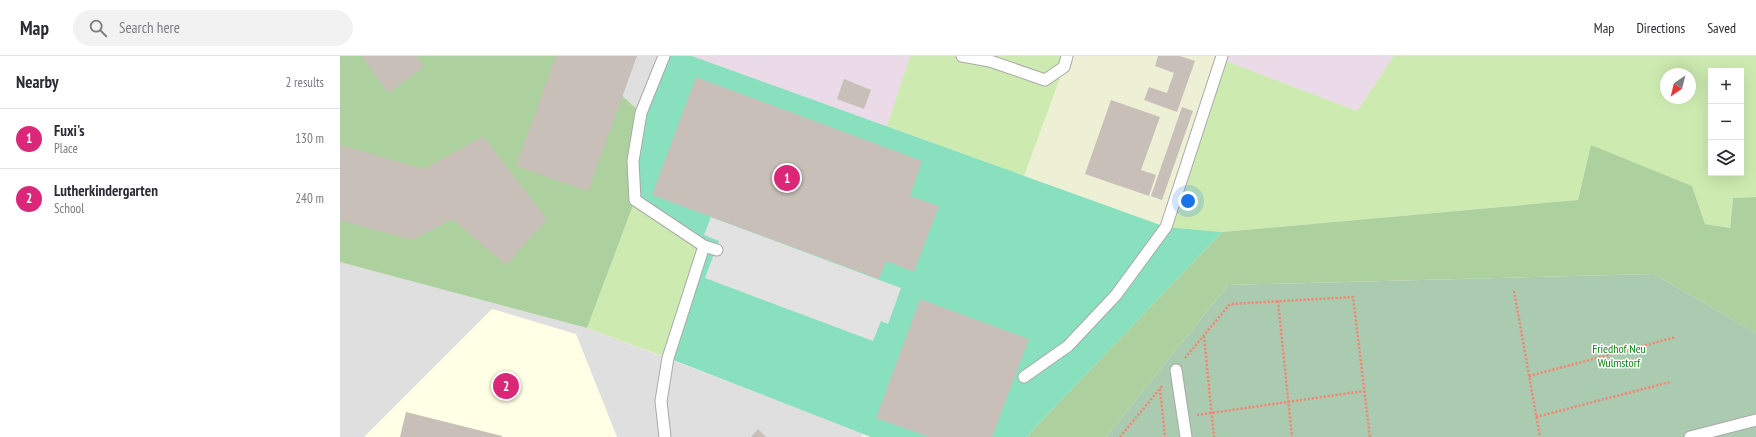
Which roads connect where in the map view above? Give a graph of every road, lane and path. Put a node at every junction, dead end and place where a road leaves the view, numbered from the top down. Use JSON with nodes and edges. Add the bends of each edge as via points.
{"nodes":[{"id":1,"x":664,"y":56,"type":"edge"},
{"id":2,"x":962,"y":56,"type":"edge"},
{"id":3,"x":1067,"y":56,"type":"edge"},
{"id":4,"x":1222,"y":56,"type":"edge"},
{"id":5,"x":987,"y":58,"type":"edge"},
{"id":6,"x":704,"y":246,"type":"junction"},
{"id":7,"x":717,"y":250,"type":"dead end"},
{"id":8,"x":1514,"y":291,"type":"dead end"},
{"id":9,"x":1278,"y":302,"type":"junction"},
{"id":10,"x":1204,"y":336,"type":"junction"},
{"id":11,"x":1676,"y":337,"type":"dead end"},
{"id":12,"x":1176,"y":370,"type":"junction"},
{"id":13,"x":1529,"y":376,"type":"junction"},
{"id":14,"x":1024,"y":377,"type":"dead end"},
{"id":15,"x":1670,"y":382,"type":"dead end"},
{"id":16,"x":1160,"y":389,"type":"junction"},
{"id":17,"x":1364,"y":391,"type":"junction"},
{"id":18,"x":1288,"y":401,"type":"junction"},
{"id":19,"x":1212,"y":412,"type":"junction"},
{"id":20,"x":1183,"y":417,"type":"junction"},
{"id":21,"x":1536,"y":417,"type":"junction"},
{"id":22,"x":1756,"y":420,"type":"edge"},
{"id":23,"x":665,"y":437,"type":"edge"},
{"id":24,"x":1120,"y":437,"type":"edge"},
{"id":25,"x":1165,"y":437,"type":"edge"},
{"id":26,"x":1186,"y":437,"type":"edge"},
{"id":27,"x":1214,"y":437,"type":"edge"},
{"id":28,"x":1292,"y":437,"type":"edge"},
{"id":29,"x":1370,"y":437,"type":"edge"},
{"id":30,"x":1540,"y":437,"type":"edge"},
{"id":31,"x":1690,"y":437,"type":"edge"}],
"edges":[{"from":1,"to":6,"type":"lane","via":[[641,113],[633,161],[635,200]]},
{"from":2,"to":5,"type":"lane"},
{"from":3,"to":5,"type":"lane","via":[[1064,67],[1045,80]]},
{"from":4,"to":14,"type":"lane","via":[[1166,227],[1116,295],[1068,346]]},
{"from":6,"to":7,"type":"lane"},
{"from":6,"to":23,"type":"lane","via":[[668,358],[661,401]]},
{"from":8,"to":13,"type":"path"},
{"from":9,"to":10,"type":"path","via":[[1230,304]]},
{"from":9,"to":17,"type":"path","via":[[1353,297]]},
{"from":9,"to":18,"type":"path"},
{"from":10,"to":12,"type":"path"},
{"from":10,"to":19,"type":"path"},
{"from":11,"to":13,"type":"path"},
{"from":12,"to":16,"type":"path"},
{"from":12,"to":20,"type":"lane"},
{"from":13,"to":21,"type":"path"},
{"from":15,"to":21,"type":"path"},
{"from":16,"to":24,"type":"path"},
{"from":16,"to":25,"type":"path"},
{"from":17,"to":18,"type":"path"},
{"from":17,"to":29,"type":"path"},
{"from":18,"to":19,"type":"path"},
{"from":18,"to":28,"type":"path"},
{"from":19,"to":20,"type":"path"},
{"from":19,"to":27,"type":"path"},
{"from":20,"to":26,"type":"lane"},
{"from":21,"to":30,"type":"path"},
{"from":22,"to":31,"type":"lane"}]}
